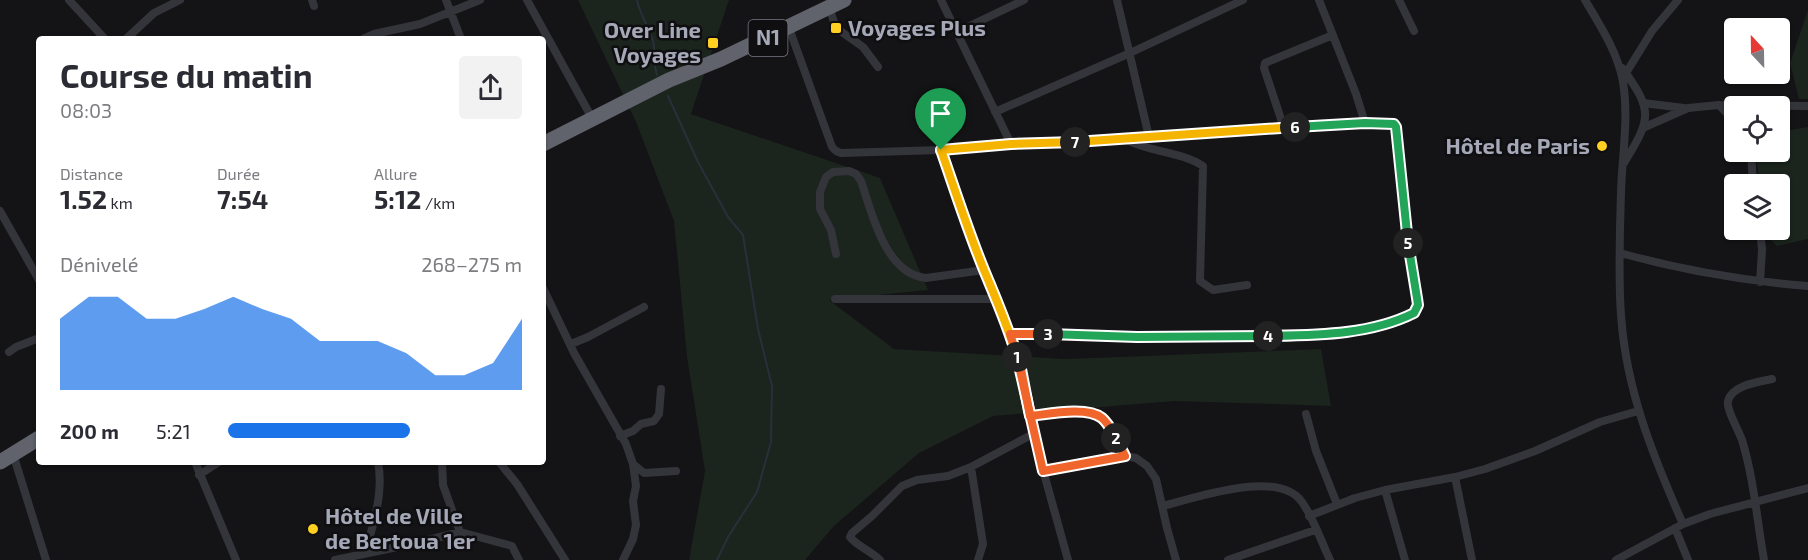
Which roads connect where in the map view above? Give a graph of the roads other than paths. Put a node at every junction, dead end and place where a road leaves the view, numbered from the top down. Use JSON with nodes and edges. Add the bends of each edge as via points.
{"nodes":[{"id":1,"x":69,"y":0,"type":"edge"},
{"id":2,"x":446,"y":0,"type":"edge"},
{"id":3,"x":480,"y":0,"type":"edge"},
{"id":4,"x":527,"y":0,"type":"edge"},
{"id":5,"x":844,"y":0,"type":"edge"},
{"id":6,"x":941,"y":0,"type":"edge"},
{"id":7,"x":1024,"y":0,"type":"edge"},
{"id":8,"x":1117,"y":0,"type":"edge"},
{"id":9,"x":1243,"y":0,"type":"edge"},
{"id":10,"x":1319,"y":0,"type":"edge"},
{"id":11,"x":1399,"y":0,"type":"edge"},
{"id":12,"x":1585,"y":0,"type":"edge"},
{"id":13,"x":1678,"y":0,"type":"edge"},
{"id":14,"x":175,"y":1,"type":"edge"},
{"id":15,"x":830,"y":7,"type":"junction"},
{"id":16,"x":450,"y":12,"type":"junction"},
{"id":17,"x":789,"y":27,"type":"junction"},
{"id":18,"x":1414,"y":31,"type":"dead end"},
{"id":19,"x":957,"y":32,"type":"junction"},
{"id":20,"x":1333,"y":35,"type":"junction"},
{"id":21,"x":102,"y":36,"type":"edge"},
{"id":22,"x":129,"y":36,"type":"edge"},
{"id":23,"x":370,"y":36,"type":"edge"},
{"id":24,"x":460,"y":36,"type":"edge"},
{"id":25,"x":1130,"y":53,"type":"junction"},
{"id":26,"x":1618,"y":63,"type":"junction"},
{"id":27,"x":878,"y":67,"type":"dead end"},
{"id":28,"x":1626,"y":73,"type":"junction"},
{"id":29,"x":1643,"y":103,"type":"junction"},
{"id":30,"x":1719,"y":105,"type":"junction"},
{"id":31,"x":1808,"y":106,"type":"edge"},
{"id":32,"x":1688,"y":108,"type":"junction"},
{"id":33,"x":1724,"y":110,"type":"edge"},
{"id":34,"x":995,"y":112,"type":"junction"},
{"id":35,"x":593,"y":120,"type":"junction"},
{"id":36,"x":1365,"y":123,"type":"junction"},
{"id":37,"x":1645,"y":127,"type":"junction"},
{"id":38,"x":1284,"y":128,"type":"junction"},
{"id":39,"x":1149,"y":137,"type":"junction"},
{"id":40,"x":1127,"y":140,"type":"junction"},
{"id":41,"x":546,"y":143,"type":"edge"},
{"id":42,"x":1011,"y":144,"type":"junction"},
{"id":43,"x":941,"y":150,"type":"junction"},
{"id":44,"x":1623,"y":164,"type":"junction"},
{"id":45,"x":0,"y":211,"type":"edge"},
{"id":46,"x":1761,"y":240,"type":"edge"},
{"id":47,"x":1620,"y":253,"type":"junction"},
{"id":48,"x":836,"y":254,"type":"dead end"},
{"id":49,"x":984,"y":270,"type":"junction"},
{"id":50,"x":36,"y":275,"type":"edge"},
{"id":51,"x":1760,"y":282,"type":"junction"},
{"id":52,"x":1247,"y":285,"type":"dead end"},
{"id":53,"x":1808,"y":285,"type":"edge"},
{"id":54,"x":546,"y":294,"type":"edge"},
{"id":55,"x":997,"y":298,"type":"junction"},
{"id":56,"x":835,"y":299,"type":"dead end"},
{"id":57,"x":644,"y":307,"type":"dead end"},
{"id":58,"x":1010,"y":334,"type":"junction"},
{"id":59,"x":36,"y":340,"type":"edge"},
{"id":60,"x":571,"y":344,"type":"junction"},
{"id":61,"x":9,"y":352,"type":"dead end"},
{"id":62,"x":1772,"y":379,"type":"dead end"},
{"id":63,"x":661,"y":389,"type":"dead end"},
{"id":64,"x":1638,"y":411,"type":"junction"},
{"id":65,"x":1306,"y":414,"type":"dead end"},
{"id":66,"x":1030,"y":416,"type":"junction"},
{"id":67,"x":1034,"y":434,"type":"junction"},
{"id":68,"x":620,"y":436,"type":"junction"},
{"id":69,"x":36,"y":440,"type":"edge"},
{"id":70,"x":1125,"y":456,"type":"junction"},
{"id":71,"x":6,"y":458,"type":"edge"},
{"id":72,"x":633,"y":464,"type":"junction"},
{"id":73,"x":196,"y":465,"type":"edge"},
{"id":74,"x":214,"y":465,"type":"edge"},
{"id":75,"x":378,"y":465,"type":"edge"},
{"id":76,"x":442,"y":465,"type":"edge"},
{"id":77,"x":501,"y":465,"type":"edge"},
{"id":78,"x":971,"y":467,"type":"junction"},
{"id":79,"x":676,"y":471,"type":"dead end"},
{"id":80,"x":1043,"y":471,"type":"junction"},
{"id":81,"x":199,"y":475,"type":"junction"},
{"id":82,"x":1455,"y":477,"type":"junction"},
{"id":83,"x":1808,"y":488,"type":"edge"},
{"id":84,"x":1385,"y":490,"type":"junction"},
{"id":85,"x":1337,"y":504,"type":"junction"},
{"id":86,"x":1754,"y":504,"type":"junction"},
{"id":87,"x":1162,"y":506,"type":"junction"},
{"id":88,"x":1309,"y":516,"type":"junction"},
{"id":89,"x":1679,"y":526,"type":"junction"},
{"id":90,"x":1315,"y":530,"type":"junction"},
{"id":91,"x":460,"y":532,"type":"junction"},
{"id":92,"x":364,"y":553,"type":"junction"},
{"id":93,"x":46,"y":560,"type":"edge"},
{"id":94,"x":236,"y":560,"type":"edge"},
{"id":95,"x":335,"y":560,"type":"edge"},
{"id":96,"x":519,"y":560,"type":"edge"},
{"id":97,"x":565,"y":560,"type":"edge"},
{"id":98,"x":623,"y":560,"type":"edge"},
{"id":99,"x":880,"y":560,"type":"edge"},
{"id":100,"x":978,"y":560,"type":"edge"},
{"id":101,"x":1068,"y":560,"type":"edge"},
{"id":102,"x":1176,"y":560,"type":"edge"},
{"id":103,"x":1228,"y":560,"type":"edge"},
{"id":104,"x":1330,"y":560,"type":"edge"},
{"id":105,"x":1405,"y":560,"type":"edge"},
{"id":106,"x":1472,"y":560,"type":"edge"},
{"id":107,"x":1616,"y":560,"type":"edge"},
{"id":108,"x":1688,"y":560,"type":"edge"},
{"id":109,"x":1764,"y":560,"type":"edge"}],
"edges":[{"from":1,"to":21,"type":"street"},
{"from":2,"to":16,"type":"street"},
{"from":3,"to":16,"type":"street"},
{"from":4,"to":35,"type":"street"},
{"from":5,"to":15,"type":"highway","number":"N1"},
{"from":6,"to":19,"type":"street"},
{"from":7,"to":19,"type":"street"},
{"from":8,"to":25,"type":"street"},
{"from":9,"to":25,"type":"street"},
{"from":10,"to":20,"type":"street"},
{"from":11,"to":18,"type":"street"},
{"from":12,"to":26,"type":"street"},
{"from":13,"to":28,"type":"street","via":[[1652,31]]},
{"from":14,"to":22,"type":"street"},
{"from":15,"to":17,"type":"highway","number":"N1"},
{"from":15,"to":27,"type":"street","via":[[836,28],[863,47]]},
{"from":16,"to":23,"type":"street"},
{"from":16,"to":24,"type":"street"},
{"from":17,"to":35,"type":"highway","number":"N1","via":[[669,80]]},
{"from":17,"to":43,"type":"street","via":[[836,151]]},
{"from":19,"to":34,"type":"street"},
{"from":20,"to":36,"type":"street"},
{"from":20,"to":38,"type":"street","via":[[1265,63]]},
{"from":25,"to":34,"type":"street"},
{"from":25,"to":39,"type":"street"},
{"from":26,"to":28,"type":"street"},
{"from":26,"to":44,"type":"street","via":[[1625,107]]},
{"from":28,"to":29,"type":"street"},
{"from":29,"to":32,"type":"street"},
{"from":29,"to":37,"type":"street"},
{"from":30,"to":31,"type":"street"},
{"from":30,"to":32,"type":"street"},
{"from":30,"to":33,"type":"street"},
{"from":32,"to":37,"type":"street"},
{"from":34,"to":42,"type":"street"},
{"from":35,"to":41,"type":"highway","number":"N1"},
{"from":36,"to":38,"type":"street"},
{"from":36,"to":58,"type":"street","via":[[1391,123],[1396,127],[1418,305],[1414,313],[1370,329],[1273,336]]},
{"from":37,"to":44,"type":"street"},
{"from":38,"to":39,"type":"street"},
{"from":39,"to":40,"type":"street"},
{"from":40,"to":42,"type":"street"},
{"from":40,"to":52,"type":"street","via":[[1190,158],[1203,166],[1200,281],[1213,290]]},
{"from":42,"to":43,"type":"street"},
{"from":43,"to":49,"type":"street"},
{"from":44,"to":47,"type":"street"},
{"from":45,"to":50,"type":"street"},
{"from":46,"to":51,"type":"street"},
{"from":47,"to":51,"type":"street","via":[[1662,265]]},
{"from":47,"to":64,"type":"street","via":[[1624,347]]},
{"from":48,"to":49,"type":"street","via":[[831,230],[820,209],[820,192],[832,172],[849,171],[861,181],[883,242],[897,262],[926,278]]},
{"from":49,"to":55,"type":"street"},
{"from":51,"to":53,"type":"street"},
{"from":54,"to":60,"type":"street"},
{"from":55,"to":56,"type":"street"},
{"from":55,"to":58,"type":"street"},
{"from":57,"to":60,"type":"street"},
{"from":58,"to":66,"type":"street"},
{"from":59,"to":61,"type":"street"},
{"from":60,"to":68,"type":"street"},
{"from":62,"to":86,"type":"street","via":[[1741,388],[1728,401],[1742,441]]},
{"from":63,"to":68,"type":"street","via":[[661,405],[654,421]]},
{"from":64,"to":82,"type":"street"},
{"from":64,"to":89,"type":"street"},
{"from":65,"to":85,"type":"street"},
{"from":66,"to":67,"type":"street"},
{"from":66,"to":70,"type":"street","via":[[1083,411],[1095,414],[1110,427]]},
{"from":67,"to":78,"type":"street"},
{"from":67,"to":80,"type":"street"},
{"from":68,"to":72,"type":"street"},
{"from":69,"to":71,"type":"highway"},
{"from":70,"to":80,"type":"street"},
{"from":70,"to":87,"type":"street","via":[[1148,466],[1156,478]]},
{"from":71,"to":93,"type":"street"},
{"from":72,"to":79,"type":"street","via":[[644,473]]},
{"from":72,"to":98,"type":"street","via":[[636,525]]},
{"from":73,"to":81,"type":"street"},
{"from":74,"to":81,"type":"street"},
{"from":75,"to":92,"type":"street","via":[[375,525]]},
{"from":76,"to":91,"type":"street","via":[[443,485]]},
{"from":77,"to":97,"type":"street"},
{"from":78,"to":99,"type":"street","via":[[902,486],[852,533],[852,541]]},
{"from":78,"to":100,"type":"street","via":[[984,544]]},
{"from":80,"to":101,"type":"street"},
{"from":81,"to":94,"type":"street"},
{"from":82,"to":84,"type":"street"},
{"from":82,"to":106,"type":"street"},
{"from":83,"to":86,"type":"street"},
{"from":84,"to":85,"type":"street"},
{"from":84,"to":105,"type":"street"},
{"from":85,"to":88,"type":"street"},
{"from":86,"to":89,"type":"street"},
{"from":86,"to":109,"type":"street"},
{"from":87,"to":88,"type":"street","via":[[1265,485],[1291,492],[1301,500]]},
{"from":87,"to":102,"type":"street"},
{"from":88,"to":90,"type":"street"},
{"from":89,"to":107,"type":"street"},
{"from":89,"to":108,"type":"street"},
{"from":90,"to":103,"type":"street"},
{"from":90,"to":104,"type":"street"},
{"from":91,"to":92,"type":"street"},
{"from":91,"to":96,"type":"street","via":[[512,546]]},
{"from":92,"to":95,"type":"street"}]}
